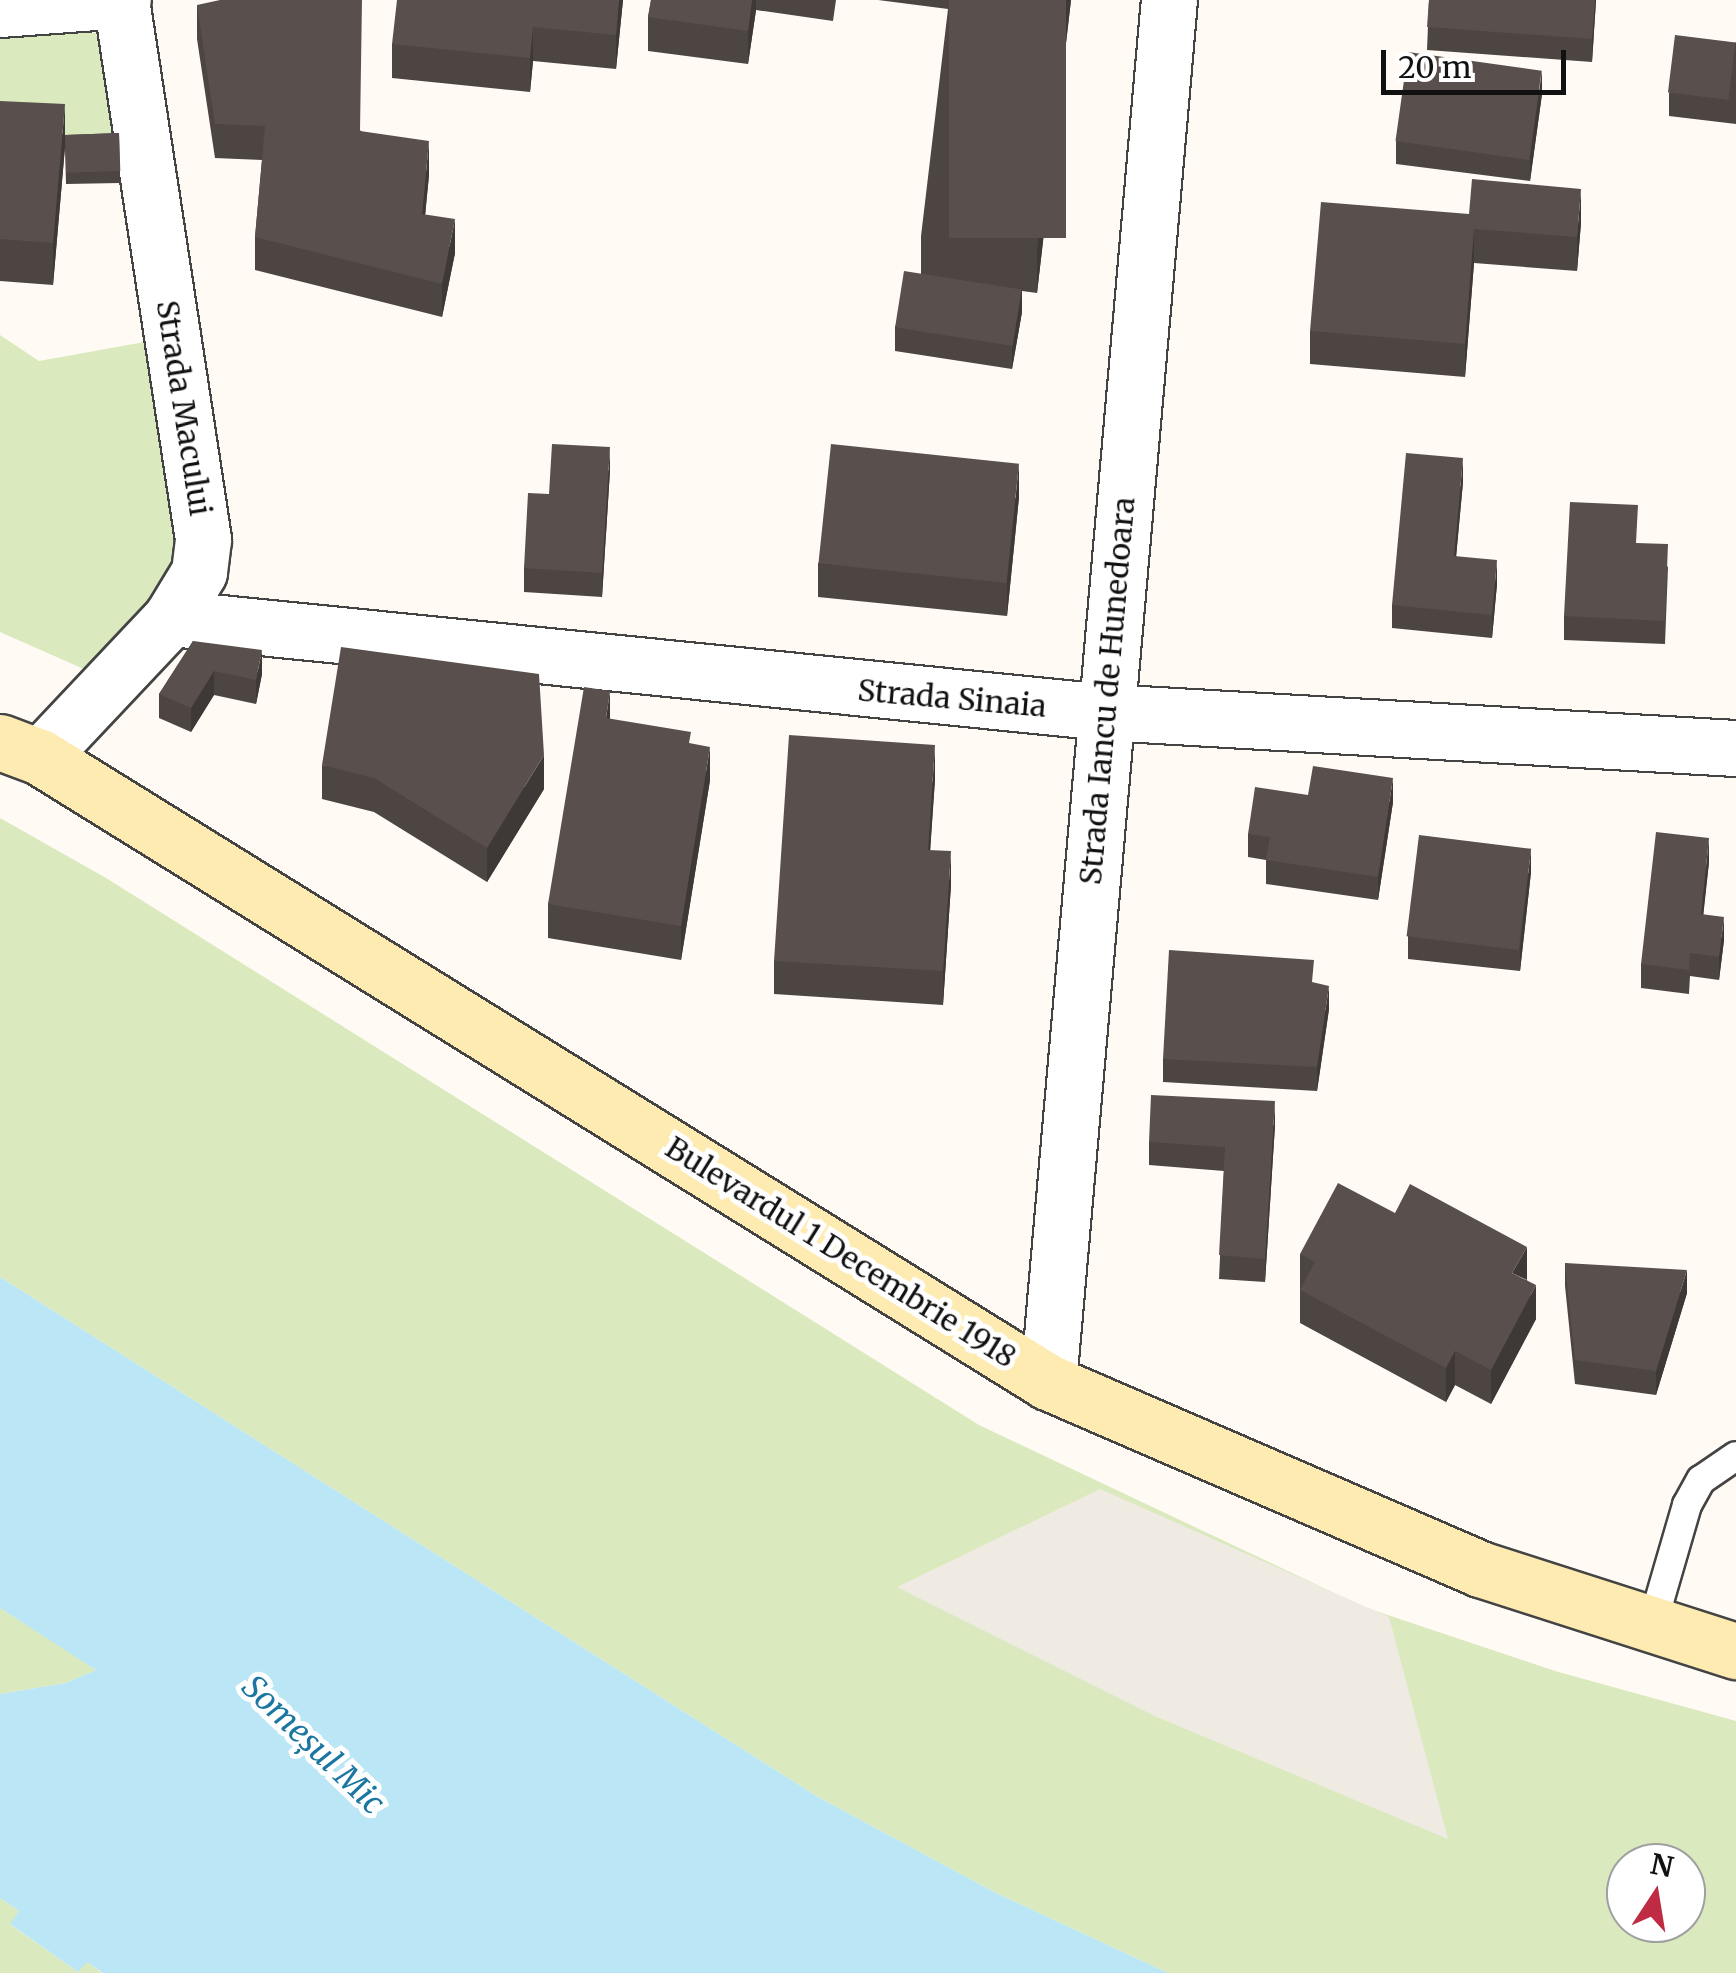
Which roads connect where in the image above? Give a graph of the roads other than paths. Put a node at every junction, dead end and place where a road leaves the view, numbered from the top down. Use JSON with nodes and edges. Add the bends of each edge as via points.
{"nodes":[{"id":1,"x":122,"y":0,"type":"edge"},
{"id":2,"x":1168,"y":0,"type":"edge"},
{"id":3,"x":0,"y":9,"type":"edge"},
{"id":4,"x":171,"y":618,"type":"junction"},
{"id":5,"x":1104,"y":712,"type":"junction"},
{"id":6,"x":1736,"y":748,"type":"edge"},
{"id":7,"x":20,"y":750,"type":"edge"},
{"id":8,"x":1048,"y":1382,"type":"junction"},
{"id":9,"x":1736,"y":1456,"type":"edge"},
{"id":10,"x":1651,"y":1629,"type":"junction"},
{"id":11,"x":1736,"y":1650,"type":"edge"}],
"edges":[{"from":1,"to":3,"type":"street"},
{"from":1,"to":4,"type":"street","name":"Strada Macului","via":[[204,540],[199,572]]},
{"from":2,"to":5,"type":"street","name":"Strada Iancu de Hunedoara"},
{"from":4,"to":5,"type":"street","name":"Strada Sinaia"},
{"from":4,"to":7,"type":"street","name":"Strada Macului"},
{"from":5,"to":6,"type":"street","name":"Strada Sinaia"},
{"from":5,"to":8,"type":"street","name":"Strada Iancu de Hunedoara"},
{"from":7,"to":8,"type":"main road","name":"Bulevardul 1 Decembrie 1918"},
{"from":8,"to":10,"type":"main road","name":"Bulevardul 1 Decembrie 1918","via":[[1480,1570]]},
{"from":9,"to":10,"type":"lane","via":[[1701,1480],[1687,1505]]},
{"from":10,"to":11,"type":"main road","name":"Bulevardul 1 Decembrie 1918"}]}
